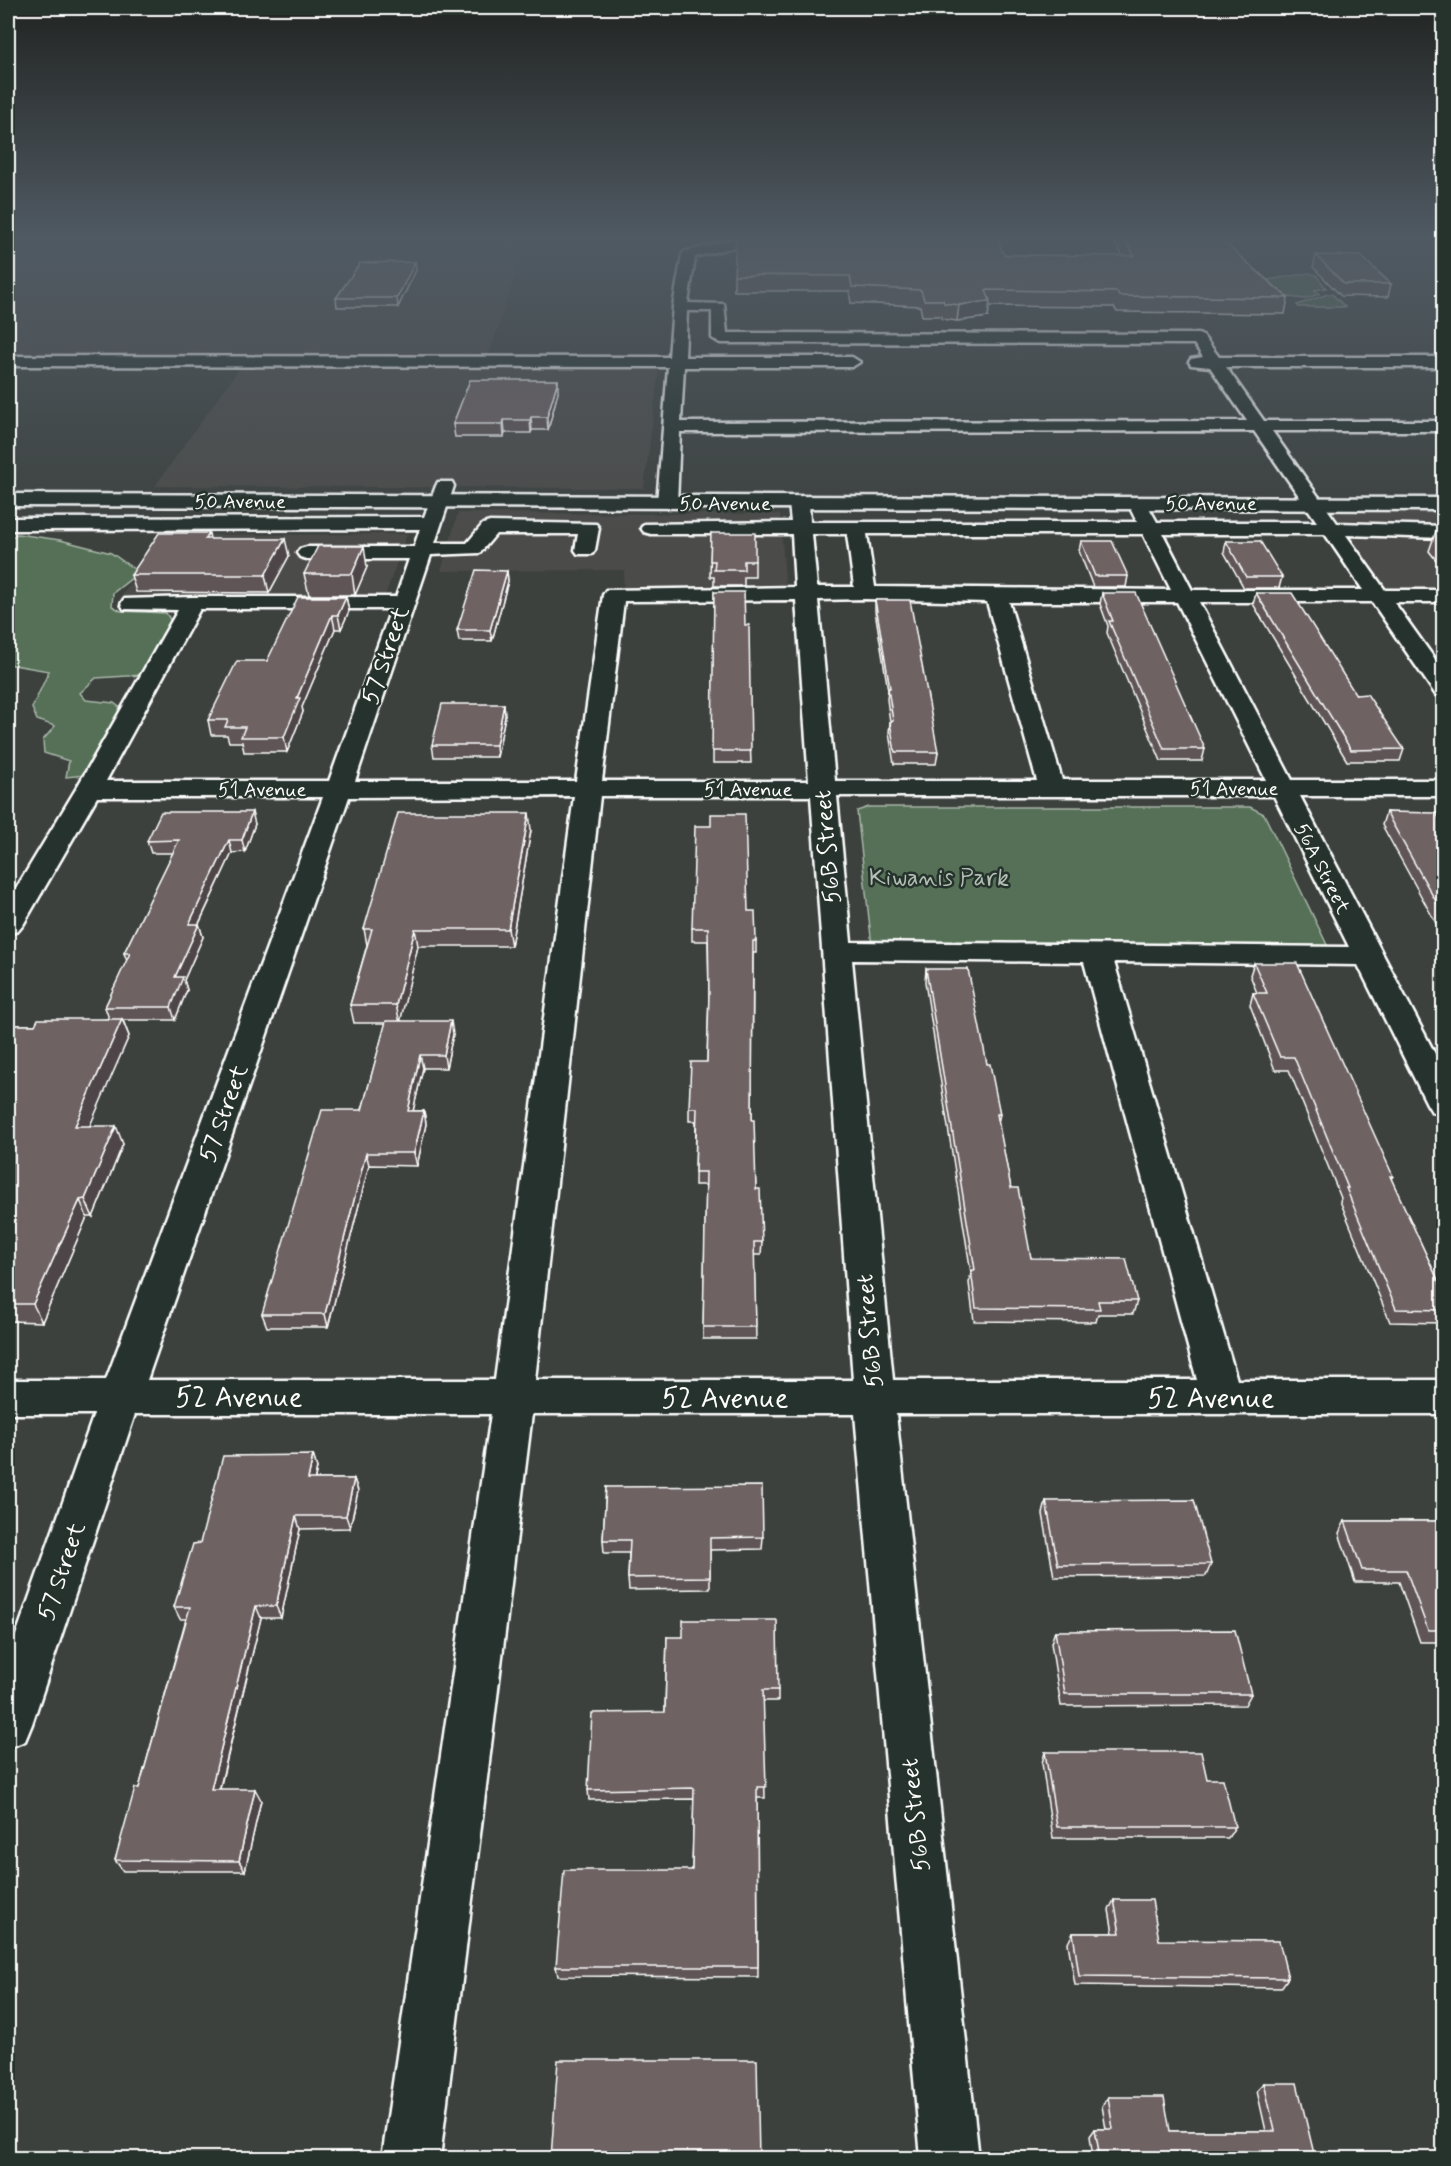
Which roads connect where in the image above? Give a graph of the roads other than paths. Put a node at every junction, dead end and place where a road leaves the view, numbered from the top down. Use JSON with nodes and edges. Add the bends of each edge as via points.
{"nodes":[{"id":1,"x":678,"y":339,"type":"edge"},
{"id":2,"x":1198,"y":339,"type":"edge"},
{"id":3,"x":8,"y":361,"type":"edge"},
{"id":4,"x":677,"y":362,"type":"junction"},
{"id":5,"x":868,"y":362,"type":"dead end"},
{"id":6,"x":1178,"y":362,"type":"dead end"},
{"id":7,"x":1214,"y":362,"type":"junction"},
{"id":8,"x":1443,"y":362,"type":"edge"},
{"id":9,"x":1260,"y":426,"type":"junction"},
{"id":10,"x":1443,"y":426,"type":"edge"},
{"id":11,"x":672,"y":427,"type":"junction"},
{"id":12,"x":443,"y":494,"type":"junction"},
{"id":13,"x":8,"y":500,"type":"edge"},
{"id":14,"x":667,"y":503,"type":"junction"},
{"id":15,"x":799,"y":503,"type":"junction"},
{"id":16,"x":1137,"y":503,"type":"junction"},
{"id":17,"x":1316,"y":504,"type":"junction"},
{"id":18,"x":1443,"y":504,"type":"edge"},
{"id":19,"x":432,"y":523,"type":"junction"},
{"id":20,"x":8,"y":524,"type":"edge"},
{"id":21,"x":800,"y":527,"type":"junction"},
{"id":22,"x":856,"y":527,"type":"junction"},
{"id":23,"x":1150,"y":527,"type":"junction"},
{"id":24,"x":651,"y":528,"type":"dead end"},
{"id":25,"x":1331,"y":528,"type":"junction"},
{"id":26,"x":1443,"y":532,"type":"edge"},
{"id":27,"x":585,"y":550,"type":"dead end"},
{"id":28,"x":422,"y":551,"type":"junction"},
{"id":29,"x":307,"y":554,"type":"dead end"},
{"id":30,"x":865,"y":593,"type":"junction"},
{"id":31,"x":806,"y":594,"type":"junction"},
{"id":32,"x":996,"y":596,"type":"junction"},
{"id":33,"x":1185,"y":596,"type":"junction"},
{"id":34,"x":1377,"y":596,"type":"junction"},
{"id":35,"x":1443,"y":596,"type":"edge"},
{"id":36,"x":193,"y":603,"type":"junction"},
{"id":37,"x":403,"y":603,"type":"junction"},
{"id":38,"x":132,"y":604,"type":"edge"},
{"id":39,"x":1443,"y":690,"type":"edge"},
{"id":40,"x":1283,"y":788,"type":"junction"},
{"id":41,"x":1443,"y":788,"type":"edge"},
{"id":42,"x":89,"y":789,"type":"junction"},
{"id":43,"x":339,"y":789,"type":"junction"},
{"id":44,"x":588,"y":789,"type":"junction"},
{"id":45,"x":823,"y":789,"type":"junction"},
{"id":46,"x":1052,"y":789,"type":"junction"},
{"id":47,"x":8,"y":925,"type":"edge"},
{"id":48,"x":836,"y":951,"type":"junction"},
{"id":49,"x":1096,"y":953,"type":"junction"},
{"id":50,"x":1368,"y":956,"type":"junction"},
{"id":51,"x":1443,"y":1104,"type":"edge"},
{"id":52,"x":122,"y":1396,"type":"junction"},
{"id":53,"x":512,"y":1396,"type":"junction"},
{"id":54,"x":874,"y":1396,"type":"junction"},
{"id":55,"x":1222,"y":1396,"type":"junction"},
{"id":56,"x":8,"y":1397,"type":"edge"},
{"id":57,"x":1443,"y":1397,"type":"edge"},
{"id":58,"x":8,"y":1724,"type":"edge"},
{"id":59,"x":411,"y":2158,"type":"edge"},
{"id":60,"x":950,"y":2158,"type":"edge"}],
"edges":[{"from":1,"to":4,"type":"street"},
{"from":2,"to":7,"type":"street"},
{"from":3,"to":4,"type":"street"},
{"from":4,"to":5,"type":"street"},
{"from":4,"to":11,"type":"street"},
{"from":6,"to":7,"type":"street"},
{"from":7,"to":8,"type":"street"},
{"from":7,"to":9,"type":"street"},
{"from":9,"to":10,"type":"street"},
{"from":9,"to":11,"type":"street"},
{"from":9,"to":17,"type":"street"},
{"from":11,"to":14,"type":"street"},
{"from":12,"to":13,"type":"street","name":"50 Avenue"},
{"from":12,"to":14,"type":"street","name":"50 Avenue"},
{"from":12,"to":19,"type":"street","name":"57 Street"},
{"from":14,"to":15,"type":"street","name":"50 Avenue"},
{"from":15,"to":16,"type":"street","name":"50 Avenue"},
{"from":15,"to":21,"type":"street","name":"56B Street"},
{"from":16,"to":17,"type":"street","name":"50 Avenue"},
{"from":16,"to":23,"type":"street","name":"56A Street"},
{"from":17,"to":18,"type":"street","name":"50 Avenue"},
{"from":17,"to":25,"type":"street"},
{"from":19,"to":20,"type":"street","via":[[206,532]]},
{"from":19,"to":28,"type":"street","name":"57 Street"},
{"from":21,"to":22,"type":"street"},
{"from":21,"to":24,"type":"street","via":[[679,533]]},
{"from":21,"to":31,"type":"street","name":"56B Street"},
{"from":22,"to":23,"type":"street"},
{"from":22,"to":30,"type":"street"},
{"from":23,"to":25,"type":"street"},
{"from":23,"to":33,"type":"street","name":"56A Street"},
{"from":25,"to":26,"type":"street"},
{"from":25,"to":34,"type":"street"},
{"from":27,"to":28,"type":"street","via":[[590,521],[489,528],[473,549]]},
{"from":28,"to":29,"type":"street"},
{"from":28,"to":37,"type":"street","name":"57 Street"},
{"from":30,"to":31,"type":"street"},
{"from":30,"to":32,"type":"street"},
{"from":31,"to":44,"type":"street","via":[[614,595]]},
{"from":31,"to":45,"type":"street","name":"56B Street"},
{"from":32,"to":33,"type":"street"},
{"from":32,"to":46,"type":"street"},
{"from":33,"to":34,"type":"street"},
{"from":33,"to":40,"type":"street","name":"56A Street"},
{"from":34,"to":35,"type":"street"},
{"from":34,"to":39,"type":"street"},
{"from":36,"to":37,"type":"street"},
{"from":36,"to":38,"type":"street"},
{"from":36,"to":42,"type":"street"},
{"from":37,"to":43,"type":"street","name":"57 Street"},
{"from":40,"to":41,"type":"street","name":"51 Avenue"},
{"from":40,"to":46,"type":"street","name":"51 Avenue"},
{"from":40,"to":50,"type":"street","name":"56A Street"},
{"from":42,"to":43,"type":"street","name":"51 Avenue"},
{"from":42,"to":47,"type":"street"},
{"from":43,"to":44,"type":"street","name":"51 Avenue"},
{"from":43,"to":52,"type":"street","name":"57 Street"},
{"from":44,"to":45,"type":"street","name":"51 Avenue"},
{"from":44,"to":53,"type":"street"},
{"from":45,"to":46,"type":"street","name":"51 Avenue"},
{"from":45,"to":48,"type":"street","name":"56B Street"},
{"from":48,"to":49,"type":"street"},
{"from":48,"to":54,"type":"street","name":"56B Street"},
{"from":49,"to":50,"type":"street"},
{"from":49,"to":55,"type":"street"},
{"from":50,"to":51,"type":"street","name":"56A Street"},
{"from":52,"to":53,"type":"street","name":"52 Avenue"},
{"from":52,"to":56,"type":"street","name":"52 Avenue"},
{"from":52,"to":58,"type":"street","name":"57 Street"},
{"from":53,"to":54,"type":"street","name":"52 Avenue"},
{"from":53,"to":59,"type":"street"},
{"from":54,"to":55,"type":"street","name":"52 Avenue"},
{"from":54,"to":60,"type":"street","name":"56B Street"},
{"from":55,"to":57,"type":"street","name":"52 Avenue"}]}
